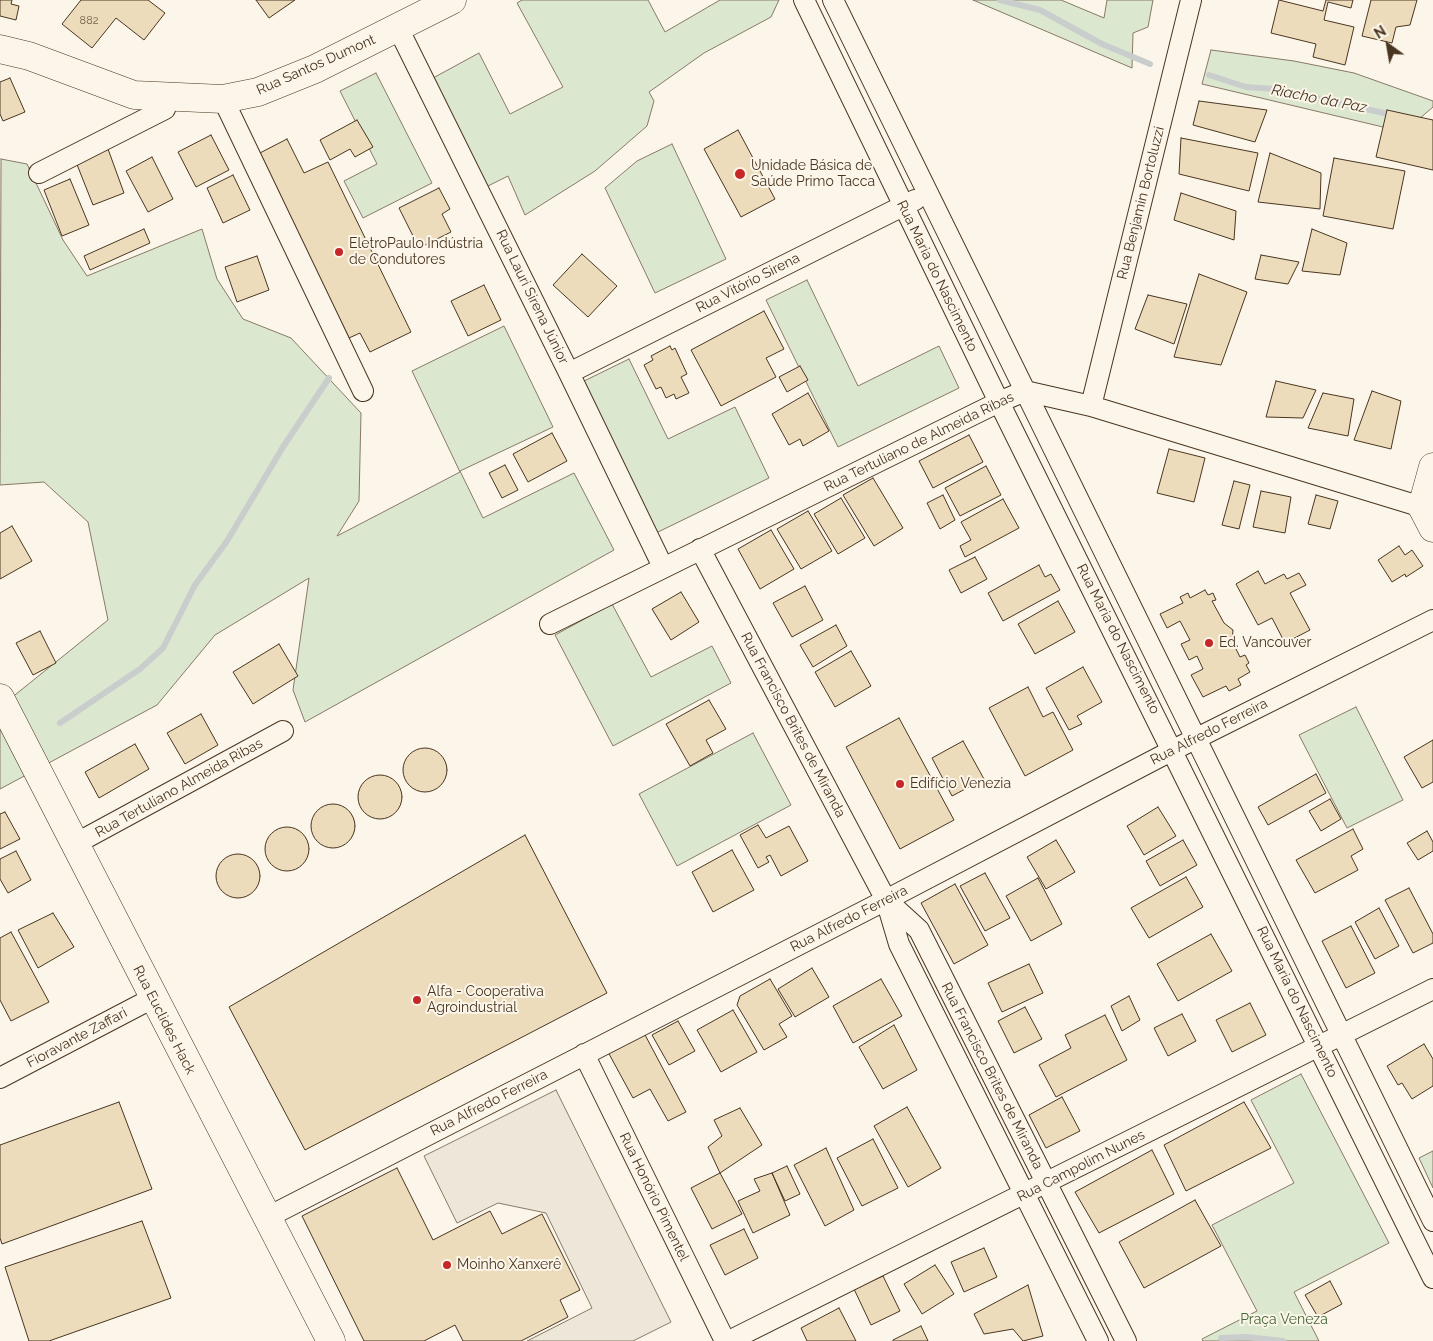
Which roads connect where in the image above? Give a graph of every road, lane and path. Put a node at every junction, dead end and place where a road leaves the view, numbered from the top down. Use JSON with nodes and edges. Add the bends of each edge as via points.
{"nodes":[{"id":1,"x":452,"y":0,"type":"edge"},
{"id":2,"x":804,"y":0,"type":"edge"},
{"id":3,"x":833,"y":0,"type":"edge"},
{"id":4,"x":1191,"y":0,"type":"edge"},
{"id":5,"x":398,"y":28,"type":"junction"},
{"id":6,"x":0,"y":49,"type":"edge"},
{"id":7,"x":169,"y":96,"type":"junction"},
{"id":8,"x":224,"y":99,"type":"junction"},
{"id":9,"x":38,"y":173,"type":"dead end"},
{"id":10,"x":928,"y":194,"type":"junction"},
{"id":11,"x":902,"y":205,"type":"junction"},
{"id":12,"x":570,"y":373,"type":"junction"},
{"id":13,"x":1025,"y":391,"type":"junction"},
{"id":14,"x":363,"y":392,"type":"dead end"},
{"id":15,"x":999,"y":402,"type":"junction"},
{"id":16,"x":1090,"y":406,"type":"junction"},
{"id":17,"x":1433,"y":467,"type":"edge"},
{"id":18,"x":1428,"y":518,"type":"edge"},
{"id":19,"x":700,"y":549,"type":"junction"},
{"id":20,"x":663,"y":567,"type":"junction"},
{"id":21,"x":1433,"y":620,"type":"edge"},
{"id":22,"x":550,"y":624,"type":"dead end"},
{"id":23,"x":0,"y":698,"type":"edge"},
{"id":24,"x":284,"y":731,"type":"dead end"},
{"id":25,"x":1195,"y":739,"type":"junction"},
{"id":26,"x":1173,"y":750,"type":"junction"},
{"id":27,"x":75,"y":844,"type":"junction"},
{"id":28,"x":1252,"y":854,"type":"junction"},
{"id":29,"x":1230,"y":865,"type":"junction"},
{"id":30,"x":886,"y":900,"type":"junction"},
{"id":31,"x":1291,"y":932,"type":"junction"},
{"id":32,"x":1268,"y":944,"type":"junction"},
{"id":33,"x":1433,"y":989,"type":"edge"},
{"id":34,"x":952,"y":996,"type":"junction"},
{"id":35,"x":153,"y":998,"type":"junction"},
{"id":36,"x":931,"y":1007,"type":"junction"},
{"id":37,"x":1342,"y":1036,"type":"junction"},
{"id":38,"x":1318,"y":1047,"type":"junction"},
{"id":39,"x":584,"y":1054,"type":"junction"},
{"id":40,"x":0,"y":1078,"type":"edge"},
{"id":41,"x":996,"y":1083,"type":"junction"},
{"id":42,"x":974,"y":1094,"type":"junction"},
{"id":43,"x":1398,"y":1149,"type":"junction"},
{"id":44,"x":1374,"y":1159,"type":"junction"},
{"id":45,"x":1046,"y":1183,"type":"junction"},
{"id":46,"x":1024,"y":1194,"type":"junction"},
{"id":47,"x":266,"y":1218,"type":"junction"},
{"id":48,"x":1433,"y":1221,"type":"edge"},
{"id":49,"x":1433,"y":1229,"type":"edge"},
{"id":50,"x":1413,"y":1238,"type":"junction"},
{"id":51,"x":1433,"y":1278,"type":"edge"},
{"id":52,"x":1101,"y":1293,"type":"junction"},
{"id":53,"x":1079,"y":1305,"type":"junction"},
{"id":54,"x":331,"y":1341,"type":"edge"},
{"id":55,"x":727,"y":1341,"type":"edge"},
{"id":56,"x":1098,"y":1341,"type":"edge"},
{"id":57,"x":1126,"y":1341,"type":"edge"}],
"edges":[{"from":1,"to":5,"type":"main road","name":"Rua Santos Dumont"},
{"from":2,"to":11,"type":"street","name":"Rua Maria do Nascimento"},
{"from":3,"to":10,"type":"street","name":"Rua Maria do Nascimento"},
{"from":4,"to":16,"type":"street","name":"Rua Benjamin Bortoluzzi"},
{"from":5,"to":8,"type":"main road","name":"Rua Santos Dumont","via":[[258,92]]},
{"from":5,"to":12,"type":"street","name":"Rua Lauri Sirena Júnior"},
{"from":6,"to":7,"type":"main road","name":"Rua Santos Dumont","via":[[29,56],[134,94]]},
{"from":7,"to":8,"type":"main road","name":"Rua Santos Dumont"},
{"from":7,"to":9,"type":"street","via":[[166,109]]},
{"from":8,"to":14,"type":"street"},
{"from":10,"to":11,"type":"street","name":"Rua Vitório Sirena"},
{"from":10,"to":13,"type":"street","name":"Rua Maria do Nascimento"},
{"from":11,"to":12,"type":"street","name":"Rua Vitório Sirena"},
{"from":11,"to":15,"type":"street","name":"Rua Maria do Nascimento"},
{"from":12,"to":20,"type":"street","name":"Rua Lauri Sirena Júnior"},
{"from":13,"to":15,"type":"street","name":"Rua Tertuliano de Almeida Ribas"},
{"from":13,"to":16,"type":"street","name":"Rua Tertuliano de Almeida Ribas"},
{"from":13,"to":25,"type":"street","name":"Rua Maria do Nascimento"},
{"from":15,"to":19,"type":"street","name":"Rua Tertuliano de Almeida Ribas"},
{"from":15,"to":26,"type":"street","name":"Rua Maria do Nascimento"},
{"from":16,"to":18,"type":"street","name":"Rua Tertuliano de Almeida Ribas"},
{"from":17,"to":18,"type":"main road"},
{"from":19,"to":20,"type":"street","name":"Rua Tertuliano de Almeida Ribas"},
{"from":19,"to":30,"type":"street","name":"Rua Francisco Brites de Miranda"},
{"from":20,"to":22,"type":"street","name":"Rua Tertuliano de Almeida Ribas"},
{"from":21,"to":25,"type":"street","name":"Rua Alfredo Ferreira"},
{"from":23,"to":27,"type":"main road","name":"Rua Euclides Hack"},
{"from":24,"to":27,"type":"street","name":"Rua Tertuliano Almeida Ribas"},
{"from":25,"to":26,"type":"street","name":"Rua Alfredo Ferreira"},
{"from":25,"to":28,"type":"street","name":"Rua Maria do Nascimento"},
{"from":26,"to":29,"type":"street","name":"Rua Maria do Nascimento"},
{"from":26,"to":30,"type":"street","name":"Rua Alfredo Ferreira"},
{"from":27,"to":35,"type":"main road","name":"Rua Euclides Hack"},
{"from":28,"to":29,"type":"street"},
{"from":28,"to":31,"type":"street","name":"Rua Maria do Nascimento"},
{"from":29,"to":32,"type":"street","name":"Rua Maria do Nascimento"},
{"from":30,"to":34,"type":"street","name":"Rua Francisco Brites de Miranda","via":[[919,930]]},
{"from":30,"to":36,"type":"street","name":"Rua Francisco Brites de Miranda","via":[[899,944]]},
{"from":30,"to":39,"type":"street","name":"Rua Alfredo Ferreira"},
{"from":31,"to":32,"type":"street"},
{"from":31,"to":37,"type":"street","name":"Rua Maria do Nascimento"},
{"from":32,"to":38,"type":"street","name":"Rua Maria do Nascimento"},
{"from":33,"to":37,"type":"street","name":"Rua Campolim Nunes"},
{"from":34,"to":36,"type":"street"},
{"from":34,"to":41,"type":"street","name":"Rua Francisco Brites de Miranda"},
{"from":35,"to":40,"type":"street","name":"Fioravante Zaffari"},
{"from":35,"to":47,"type":"main road","name":"Rua Euclides Hack"},
{"from":36,"to":42,"type":"street","name":"Rua Francisco Brites de Miranda"},
{"from":37,"to":38,"type":"street","name":"Rua Campolim Nunes"},
{"from":37,"to":43,"type":"street","name":"Rua Maria do Nascimento"},
{"from":38,"to":44,"type":"street","name":"Rua Maria do Nascimento"},
{"from":38,"to":45,"type":"street","name":"Rua Campolim Nunes"},
{"from":39,"to":47,"type":"street","name":"Rua Alfredo Ferreira"},
{"from":39,"to":55,"type":"street","name":"Rua Honório Pimentel"},
{"from":41,"to":42,"type":"street"},
{"from":41,"to":45,"type":"street","name":"Rua Francisco Brites de Miranda"},
{"from":42,"to":46,"type":"street","name":"Rua Francisco Brites de Miranda"},
{"from":43,"to":44,"type":"street"},
{"from":43,"to":48,"type":"street","name":"Rua Maria do Nascimento"},
{"from":44,"to":50,"type":"street","name":"Rua Maria do Nascimento"},
{"from":45,"to":46,"type":"street","name":"Rua Campolim Nunes"},
{"from":45,"to":52,"type":"street","name":"Rua Francisco Brites de Miranda"},
{"from":46,"to":53,"type":"street","name":"Rua Francisco Brites de Miranda"},
{"from":46,"to":55,"type":"street","name":"Rua Campolim Nunes"},
{"from":47,"to":54,"type":"main road","name":"Rua Euclides Hack"},
{"from":49,"to":50,"type":"street"},
{"from":50,"to":51,"type":"street","name":"Rua Maria do Nascimento"},
{"from":52,"to":53,"type":"street"},
{"from":52,"to":57,"type":"street","name":"Rua Francisco Brites de Miranda"},
{"from":53,"to":56,"type":"street","name":"Rua Francisco Brites de Miranda"}]}
